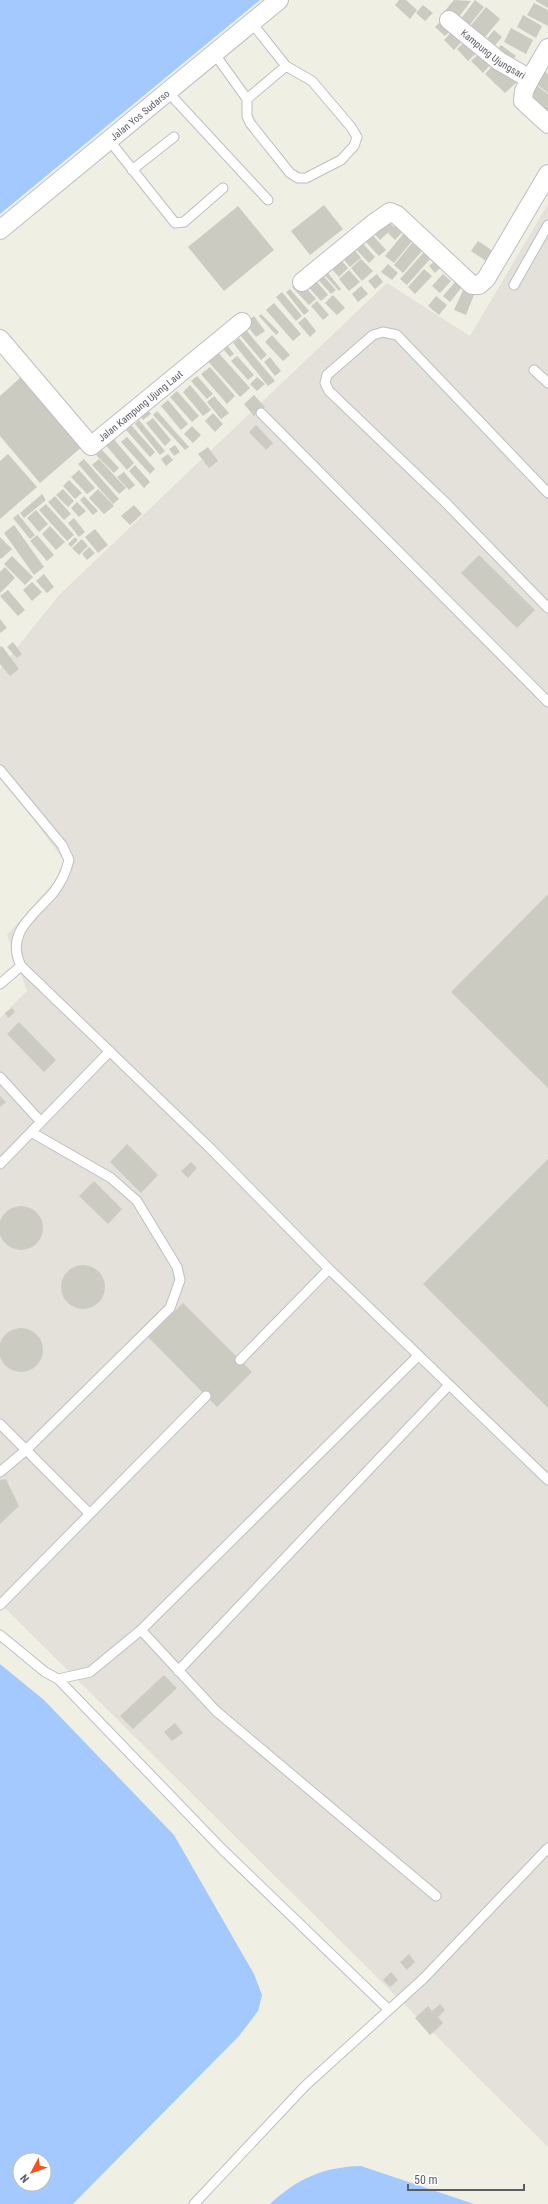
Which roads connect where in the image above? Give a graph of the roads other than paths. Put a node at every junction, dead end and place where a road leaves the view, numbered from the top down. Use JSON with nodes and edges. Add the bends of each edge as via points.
{"nodes":[{"id":1,"x":279,"y":0,"type":"edge"},
{"id":2,"x":449,"y":20,"type":"dead end"},
{"id":3,"x":251,"y":22,"type":"junction"},
{"id":4,"x":548,"y":48,"type":"edge"},
{"id":5,"x":214,"y":53,"type":"junction"},
{"id":6,"x":286,"y":66,"type":"junction"},
{"id":7,"x":530,"y":79,"type":"junction"},
{"id":8,"x":167,"y":91,"type":"junction"},
{"id":9,"x":247,"y":99,"type":"junction"},
{"id":10,"x":548,"y":124,"type":"edge"},
{"id":11,"x":174,"y":136,"type":"dead end"},
{"id":12,"x":109,"y":140,"type":"junction"},
{"id":13,"x":132,"y":170,"type":"junction"},
{"id":14,"x":548,"y":174,"type":"edge"},
{"id":15,"x":222,"y":188,"type":"dead end"},
{"id":16,"x":268,"y":200,"type":"dead end"},
{"id":17,"x":548,"y":225,"type":"edge"},
{"id":18,"x":0,"y":230,"type":"edge"},
{"id":19,"x":302,"y":282,"type":"dead end"},
{"id":20,"x":514,"y":285,"type":"dead end"},
{"id":21,"x":242,"y":322,"type":"dead end"},
{"id":22,"x":0,"y":339,"type":"edge"},
{"id":23,"x":534,"y":370,"type":"dead end"},
{"id":24,"x":548,"y":383,"type":"edge"},
{"id":25,"x":261,"y":413,"type":"dead end"},
{"id":26,"x":548,"y":493,"type":"edge"},
{"id":27,"x":548,"y":608,"type":"edge"},
{"id":28,"x":548,"y":702,"type":"edge"},
{"id":29,"x":0,"y":770,"type":"edge"},
{"id":30,"x":21,"y":966,"type":"junction"},
{"id":31,"x":0,"y":984,"type":"edge"},
{"id":32,"x":110,"y":1051,"type":"junction"},
{"id":33,"x":0,"y":1077,"type":"edge"},
{"id":34,"x":41,"y":1122,"type":"junction"},
{"id":35,"x":31,"y":1132,"type":"junction"},
{"id":36,"x":0,"y":1164,"type":"edge"},
{"id":37,"x":329,"y":1269,"type":"junction"},
{"id":38,"x":418,"y":1356,"type":"junction"},
{"id":39,"x":240,"y":1360,"type":"dead end"},
{"id":40,"x":449,"y":1385,"type":"junction"},
{"id":41,"x":206,"y":1396,"type":"dead end"},
{"id":42,"x":0,"y":1424,"type":"edge"},
{"id":43,"x":26,"y":1450,"type":"junction"},
{"id":44,"x":0,"y":1472,"type":"edge"},
{"id":45,"x":548,"y":1480,"type":"edge"},
{"id":46,"x":89,"y":1514,"type":"junction"},
{"id":47,"x":0,"y":1603,"type":"edge"},
{"id":48,"x":141,"y":1630,"type":"junction"},
{"id":49,"x":0,"y":1635,"type":"edge"},
{"id":50,"x":178,"y":1671,"type":"junction"},
{"id":51,"x":58,"y":1679,"type":"junction"},
{"id":52,"x":548,"y":1848,"type":"edge"},
{"id":53,"x":436,"y":1896,"type":"dead end"},
{"id":54,"x":389,"y":2010,"type":"junction"},
{"id":55,"x":194,"y":2204,"type":"edge"}],
"edges":[{"from":1,"to":3,"type":"street","name":"Jalan Yos Sudarso"},
{"from":2,"to":7,"type":"street","name":"Kampung Ujungsari","via":[[499,61]]},
{"from":3,"to":5,"type":"street","name":"Jalan Yos Sudarso"},
{"from":3,"to":6,"type":"lane"},
{"from":4,"to":7,"type":"street","name":"Kampung Ujungsari"},
{"from":5,"to":8,"type":"street","name":"Jalan Yos Sudarso"},
{"from":5,"to":9,"type":"lane"},
{"from":6,"to":9,"type":"lane"},
{"from":6,"to":9,"type":"lane","via":[[312,81],[357,137],[354,146],[341,160],[306,178],[298,178],[290,173],[250,123],[247,116]]},
{"from":7,"to":10,"type":"street","via":[[524,91],[523,101]]},
{"from":8,"to":12,"type":"street","name":"Jalan Yos Sudarso"},
{"from":8,"to":16,"type":"lane"},
{"from":11,"to":13,"type":"lane"},
{"from":12,"to":13,"type":"lane"},
{"from":12,"to":18,"type":"street","name":"Jalan Yos Sudarso"},
{"from":13,"to":15,"type":"lane","via":[[175,223],[184,222]]},
{"from":14,"to":19,"type":"street","via":[[496,263],[479,285],[472,285],[397,215],[390,212]]},
{"from":17,"to":20,"type":"lane"},
{"from":21,"to":22,"type":"street","name":"Jalan Kampung Ujung Laut","via":[[91,446]]},
{"from":23,"to":24,"type":"lane"},
{"from":25,"to":28,"type":"lane"},
{"from":26,"to":27,"type":"lane","via":[[396,335],[383,332],[374,335],[327,375],[325,383],[329,391],[445,502]]},
{"from":29,"to":30,"type":"lane","via":[[62,845],[69,860],[65,874],[54,892],[17,934],[15,951]]},
{"from":30,"to":31,"type":"lane"},
{"from":30,"to":32,"type":"lane"},
{"from":32,"to":34,"type":"lane"},
{"from":32,"to":37,"type":"lane"},
{"from":33,"to":34,"type":"lane"},
{"from":34,"to":35,"type":"lane"},
{"from":35,"to":36,"type":"lane"},
{"from":35,"to":43,"type":"lane","via":[[111,1178],[137,1201],[177,1267],[180,1280],[170,1308]]},
{"from":37,"to":38,"type":"lane"},
{"from":37,"to":39,"type":"lane"},
{"from":38,"to":40,"type":"lane"},
{"from":38,"to":48,"type":"lane"},
{"from":40,"to":45,"type":"lane"},
{"from":40,"to":50,"type":"lane"},
{"from":41,"to":46,"type":"lane"},
{"from":42,"to":43,"type":"lane"},
{"from":43,"to":44,"type":"lane"},
{"from":43,"to":46,"type":"lane"},
{"from":46,"to":47,"type":"lane"},
{"from":48,"to":50,"type":"lane"},
{"from":48,"to":51,"type":"lane","via":[[90,1672]]},
{"from":49,"to":51,"type":"lane","via":[[45,1672]]},
{"from":50,"to":53,"type":"lane","via":[[216,1711]]},
{"from":51,"to":54,"type":"lane","via":[[222,1849]]},
{"from":52,"to":54,"type":"lane","via":[[424,1978]]},
{"from":54,"to":55,"type":"lane","via":[[305,2086]]}]}
